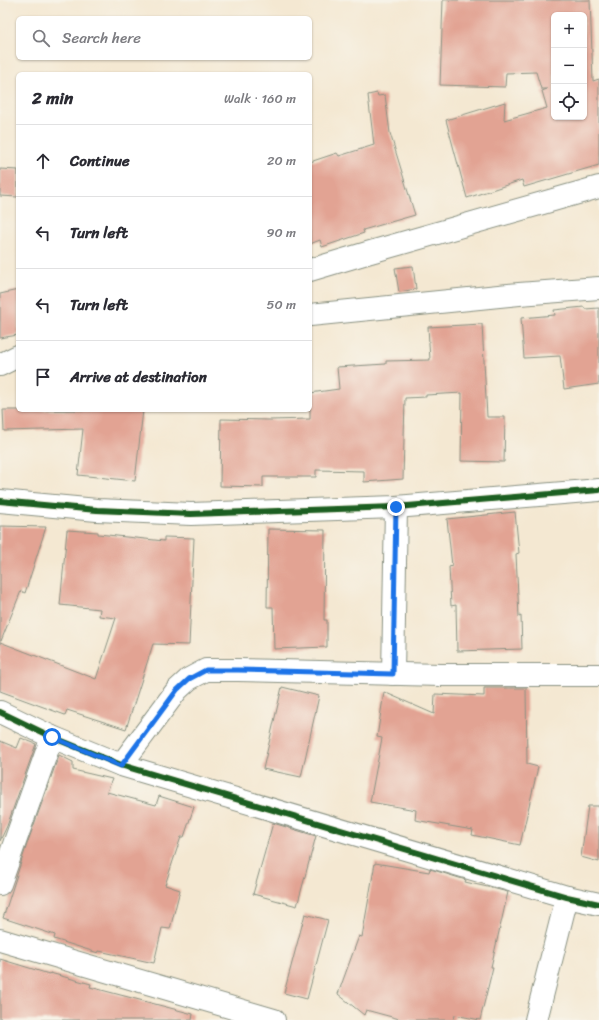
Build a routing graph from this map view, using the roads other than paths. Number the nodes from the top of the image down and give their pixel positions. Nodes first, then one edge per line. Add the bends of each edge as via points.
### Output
1 (599, 187) edge
2 (312, 269) edge
3 (599, 288) edge
4 (312, 315) edge
5 (16, 357) edge
6 (0, 365) edge
7 (599, 490) edge
8 (0, 501) edge
9 (396, 507) junction
10 (393, 674) junction
11 (599, 675) edge
12 (0, 712) edge
13 (52, 737) junction
14 (121, 766) junction
15 (0, 884) edge
16 (567, 897) junction
17 (599, 904) edge
18 (0, 940) edge
19 (274, 1020) edge
20 (536, 1020) edge

1 - 2 street
3 - 4 street
5 - 6 street
7 - 9 street
8 - 9 street via 97,510 191,514
9 - 10 street
10 - 11 street
10 - 14 street via 206,670 189,679 177,690
12 - 13 street
13 - 14 street
13 - 15 street
14 - 16 street
16 - 17 street
16 - 20 street
18 - 19 street

